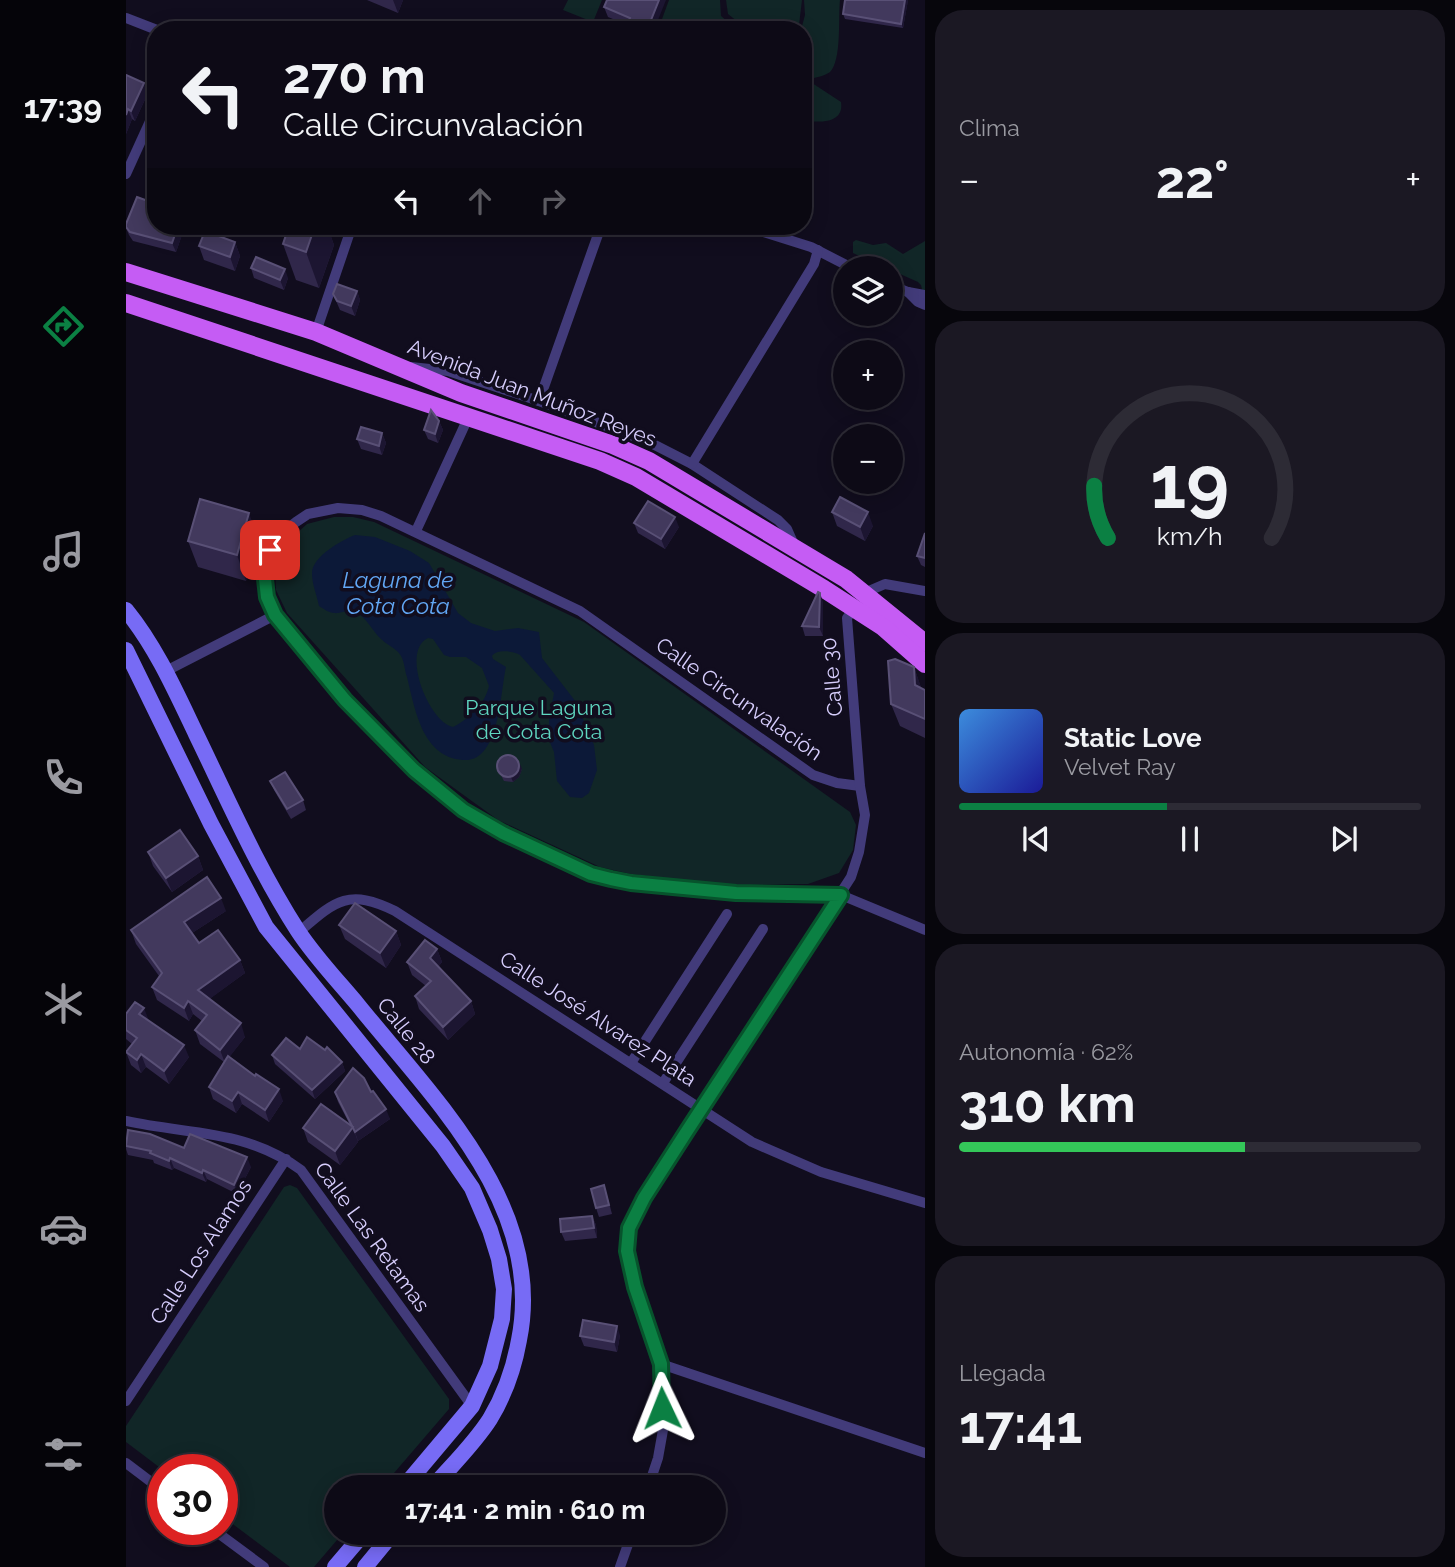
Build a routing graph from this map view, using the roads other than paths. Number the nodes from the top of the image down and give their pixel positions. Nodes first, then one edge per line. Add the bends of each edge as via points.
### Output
1 (126, 18) edge
2 (147, 26) edge
3 (147, 128) edge
4 (126, 174) edge
5 (349, 235) edge
6 (598, 235) edge
7 (772, 235) edge
8 (818, 250) junction
9 (833, 258) edge
10 (126, 272) edge
11 (903, 290) edge
12 (908, 292) junction
13 (925, 295) edge
14 (126, 303) edge
15 (925, 305) edge
16 (316, 332) junction
17 (401, 367) junction
18 (539, 401) junction
19 (468, 418) junction
20 (692, 464) junction
21 (416, 531) junction
22 (795, 547) junction
23 (925, 591) edge
24 (864, 593) junction
25 (854, 608) junction
26 (126, 610) edge
27 (275, 615) junction
28 (149, 643) junction
29 (925, 643) edge
30 (128, 653) edge
31 (925, 664) edge
32 (166, 671) junction
33 (860, 786) junction
34 (841, 895) junction
35 (727, 914) dead end
36 (763, 929) dead end
37 (925, 930) edge
38 (299, 932) junction
39 (281, 947) junction
40 (631, 1063) junction
41 (663, 1083) junction
42 (423, 1086) junction
43 (407, 1098) junction
44 (701, 1109) junction
45 (126, 1121) edge
46 (286, 1159) junction
47 (925, 1203) edge
48 (509, 1222) junction
49 (490, 1230) junction
50 (661, 1364) junction
51 (126, 1401) edge
52 (472, 1406) junction
53 (491, 1417) junction
54 (925, 1453) edge
55 (126, 1463) edge
56 (416, 1475) edge
57 (444, 1475) edge
58 (652, 1475) edge
59 (147, 1478) edge
60 (234, 1545) edge
61 (354, 1545) edge
62 (383, 1545) edge
63 (628, 1545) edge
64 (264, 1567) edge
65 (335, 1567) edge
66 (365, 1567) edge
67 (620, 1567) edge

1 - 2 street
3 - 4 street
5 - 16 street
6 - 18 street
7 - 8 street
8 - 9 street
8 - 20 street via 814,264
10 - 16 main road, Avenida Juan Muñoz Reyes
11 - 12 street
12 - 13 street
12 - 15 street
14 - 19 main road, Avenida Juan Muñoz Reyes
16 - 17 main road, Avenida Juan Muñoz Reyes
17 - 18 street via 448,371
17 - 22 main road, Avenida Juan Muñoz Reyes via 649,461
18 - 20 street via 647,440
19 - 21 street
19 - 25 main road, Avenida Juan Muñoz Reyes via 636,477
20 - 22 street via 784,525
21 - 27 street, Calle Circunvalación via 350,508 308,514 283,532 265,565 267,597
21 - 33 street, Calle Circunvalación via 580,611 813,775
22 - 24 main road, Avenida Juan Muñoz Reyes
23 - 24 street via 885,584
24 - 25 main road
24 - 29 main road, Avenida Juan Muñoz Reyes
25 - 31 main road, Avenida Juan Muñoz Reyes
25 - 33 street, Calle 30 via 847,618
26 - 28 main road, Calle 28
27 - 32 street
27 - 34 street, Calle Circunvalación via 321,674 414,770 463,810 503,833 591,874 631,883 736,893
28 - 30 main road
28 - 32 main road, Calle 28
30 - 39 main road, Calle 28 via 211,824 265,927
32 - 38 main road, Calle 28 via 245,834
33 - 34 street via 865,815 859,852
34 - 37 street
34 - 44 street
35 - 40 street
36 - 41 street
38 - 39 main road
38 - 40 street, Calle José Alvarez Plata via 327,908 348,898 375,902
38 - 42 main road, Calle 28
39 - 43 main road, Calle 28
40 - 41 street, Calle José Alvarez Plata
41 - 44 street, Calle José Alvarez Plata
42 - 43 main road
42 - 48 main road, Calle 28 via 491,1181
43 - 49 main road, Calle 28 via 472,1188
44 - 47 street, Calle José Alvarez Plata via 787,1159
44 - 50 street via 629,1228 627,1251 635,1287
45 - 46 street, Calle Las Retamas via 228,1136
46 - 51 street, Calle Los Alamos
46 - 52 street, Calle Las Retamas via 301,1170
48 - 49 main road
48 - 53 main road, Calle 28 via 521,1259 522,1328 512,1373
49 - 52 main road, Calle 28 via 499,1259 502,1319 490,1366
50 - 54 street
50 - 58 street via 663,1430
52 - 53 main road
52 - 56 main road, Calle 28
53 - 57 main road, Calle 28
55 - 59 street
60 - 64 street
61 - 65 main road
62 - 66 main road
63 - 67 street

